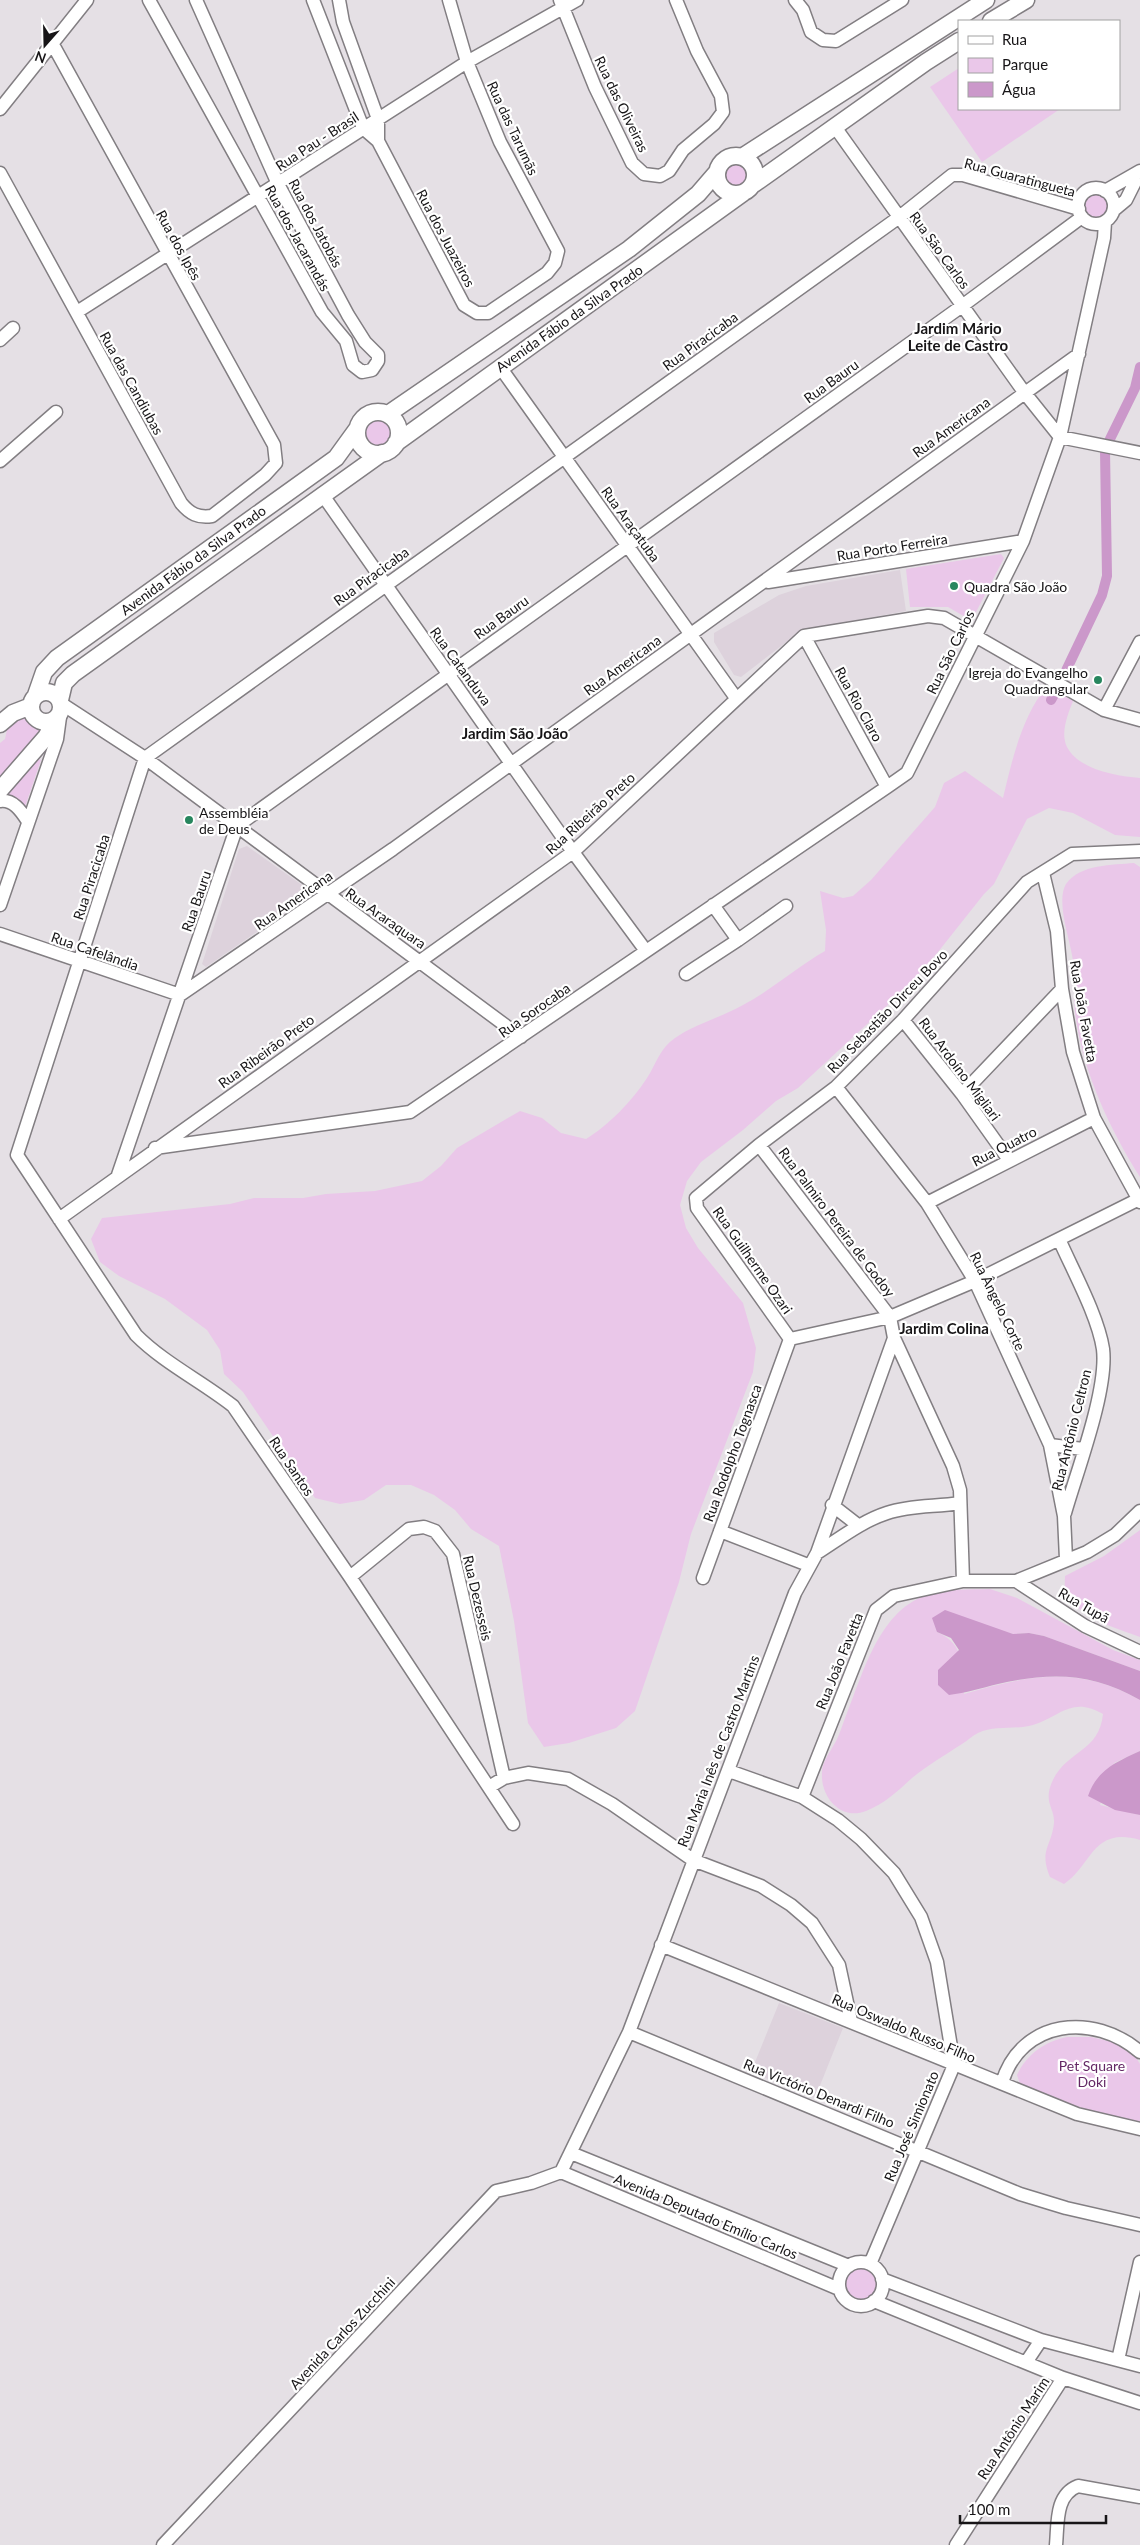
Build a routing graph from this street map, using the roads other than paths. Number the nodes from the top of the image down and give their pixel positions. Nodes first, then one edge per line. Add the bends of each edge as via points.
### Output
1 (87, 0) edge
2 (149, 0) edge
3 (196, 0) edge
4 (313, 0) edge
5 (339, 0) edge
6 (449, 0) edge
7 (577, 0) edge
8 (676, 0) edge
9 (902, 0) edge
10 (986, 0) edge
11 (1026, 0) edge
12 (561, 3) edge
13 (800, 3) edge
14 (993, 20) edge
15 (958, 42) edge
16 (52, 43) junction
17 (466, 62) junction
18 (0, 109) edge
19 (378, 119) junction
20 (835, 127) junction
21 (362, 128) junction
22 (378, 142) junction
23 (742, 157) junction
24 (717, 172) junction
25 (1140, 172) edge
26 (0, 173) edge
27 (952, 175) joint
28 (278, 184) junction
29 (748, 188) junction
30 (1105, 191) junction
31 (258, 197) junction
32 (1114, 210) junction
33 (1080, 213) junction
34 (898, 218) junction
35 (1105, 222) junction
36 (168, 255) junction
37 (555, 263) joint
38 (962, 306) junction
39 (76, 312) junction
40 (13, 328) dead end
41 (0, 340) edge
42 (1079, 354) junction
43 (500, 367) junction
44 (372, 370) joint
45 (1024, 392) junction
46 (56, 412) dead end
47 (388, 414) junction
48 (357, 429) junction
49 (1060, 437) junction
50 (396, 443) junction
51 (382, 453) junction
52 (1140, 453) edge
53 (564, 456) junction
54 (0, 460) edge
55 (276, 462) joint
56 (322, 494) junction
57 (1023, 541) junction
58 (627, 545) junction
59 (766, 582) junction
60 (384, 585) junction
61 (691, 634) junction
62 (975, 635) junction
63 (804, 636) junction
64 (1140, 642) edge
65 (448, 674) junction
66 (736, 698) junction
67 (34, 700) junction
68 (60, 709) junction
69 (1104, 710) junction
70 (1140, 720) edge
71 (0, 724) edge
72 (145, 758) junction
73 (512, 762) junction
74 (887, 787) junction
75 (0, 790) edge
76 (0, 800) edge
77 (28, 820) junction
78 (238, 826) junction
79 (1140, 851) edge
80 (573, 852) junction
81 (1043, 873) junction
82 (328, 895) junction
83 (0, 905) edge
84 (713, 905) junction
85 (786, 906) dead end
86 (0, 934) edge
87 (738, 940) junction
88 (646, 951) junction
89 (420, 960) junction
90 (79, 962) junction
91 (686, 974) dead end
92 (1062, 989) junction
93 (180, 995) junction
94 (904, 1020) junction
95 (521, 1037) junction
96 (836, 1087) junction
97 (962, 1094) junction
98 (1094, 1118) junction
99 (760, 1145) junction
100 (155, 1148) junction
101 (17, 1155) joint
102 (1009, 1160) junction
103 (118, 1175) junction
104 (696, 1198) joint
105 (1139, 1201) edge
106 (928, 1203) junction
107 (59, 1219) junction
108 (1059, 1239) junction
109 (975, 1281) junction
110 (890, 1318) junction
111 (894, 1338) junction
112 (790, 1339) junction
113 (1050, 1445) junction
114 (1083, 1449) junction
115 (960, 1503) junction
116 (832, 1505) junction
117 (1140, 1511) edge
118 (1064, 1516) junction
119 (859, 1526) junction
120 (720, 1531) junction
121 (817, 1553) junction
122 (1066, 1559) junction
123 (808, 1565) junction
124 (350, 1577) junction
125 (703, 1578) dead end
126 (963, 1581) junction
127 (1016, 1581) junction
128 (1140, 1652) edge
129 (729, 1771) junction
130 (504, 1778) junction
131 (489, 1786) junction
132 (802, 1797) junction
133 (514, 1824) dead end
134 (693, 1860) junction
135 (660, 1944) junction
136 (851, 2021) junction
137 (629, 2032) junction
138 (1140, 2052) edge
139 (954, 2065) junction
140 (1002, 2084) junction
141 (1140, 2129) edge
142 (917, 2149) junction
143 (571, 2153) junction
144 (561, 2172) junction
145 (1140, 2225) edge
146 (1140, 2262) edge
147 (870, 2264) junction
148 (849, 2266) junction
149 (882, 2279) junction
150 (839, 2289) junction
151 (874, 2301) junction
152 (1041, 2340) junction
153 (1118, 2360) junction
154 (1028, 2361) junction
155 (1140, 2366) edge
156 (1063, 2378) junction
157 (1140, 2403) edge
158 (1140, 2497) edge
159 (958, 2544) edge
160 (163, 2545) edge
161 (1056, 2545) edge

1 - 16 street
2 - 31 street, Rua dos Jacarandás
3 - 28 street, Rua dos Jatobás
4 - 21 street, Rua dos Juazeiros
5 - 19 street, Rua dos Juazeiros via 343,22
6 - 17 street, Rua das Tarumãs
7 - 12 street, Rua Pau - Brasil
8 - 12 street, Rua das Oliveiras via 697,51 721,96 723,112 714,124 683,150 669,171 660,176 644,174 632,163 595,87
9 - 13 street via 836,41 829,42 811,32
10 - 23 main road
11 - 14 main road
12 - 17 street, Rua Pau - Brasil
15 - 20 main road, Avenida Fábio da Silva Prado
16 - 18 street
16 - 36 street, Rua dos Ipês
17 - 19 street, Rua Pau - Brasil
17 - 37 street, Rua das Tarumãs via 500,142 558,251
19 - 21 street, Rua Pau - Brasil
19 - 22 street, Rua dos Juazeiros
20 - 29 main road, Avenida Fábio da Silva Prado
20 - 34 street, Rua São Carlos
21 - 22 street, Rua dos Juazeiros
21 - 28 street, Rua Pau - Brasil
22 - 37 street, Rua dos Juazeiros via 464,305 478,313 488,313 547,273
23 - 24 main road via 728,158
23 - 29 main road via 755,172
24 - 29 main road via 722,188 733,194
24 - 47 main road, Avenida Fábio da Silva Prado via 698,194 629,250
25 - 30 street
25 - 32 street via 1126,200
26 - 39 street, Rua das Candiubas
27 - 33 street, Rua Guaratingueta via 963,175
27 - 34 street, Rua Piracicaba
28 - 31 street, Rua Pau - Brasil
28 - 44 street, Rua dos Jatobás via 348,315 365,342 378,355
29 - 43 main road, Avenida Fábio da Silva Prado
30 - 32 street via 1112,199
30 - 33 street via 1088,190 1080,198
31 - 36 street, Rua Pau - Brasil
31 - 44 street, Rua dos Jacarandás via 322,312 346,341 352,365 362,372
32 - 35 street
33 - 35 street via 1095,224
33 - 38 street, Rua Bauru
34 - 38 street, Rua São Carlos
34 - 53 street, Rua Piracicaba
35 - 42 street, Rua São Carlos
36 - 39 street, Rua Pau - Brasil
36 - 55 street, Rua dos Ipês via 274,445
38 - 45 street, Rua São Carlos
38 - 58 street, Rua Bauru
39 - 55 street, Rua das Candiubas via 187,510 202,517 212,516 266,475
40 - 41 street
42 - 45 street, Rua Americana
42 - 49 street, Rua São Carlos
43 - 50 main road, Avenida Fábio da Silva Prado
43 - 53 street, Rua Araçatuba
45 - 49 street, Rua São Carlos
45 - 59 street, Rua Americana
46 - 54 street
47 - 48 main road via 368,413
47 - 50 main road via 394,418 398,429
48 - 51 main road via 363,448
48 - 67 main road, Avenida Fábio da Silva Prado via 336,458 57,658 44,672
49 - 52 street
49 - 57 street, Rua São Carlos
50 - 51 main road
51 - 56 main road, Avenida Fábio da Silva Prado
53 - 58 street, Rua Araçatuba
53 - 60 street, Rua Piracicaba
56 - 60 street, Rua Catanduva
56 - 68 main road, Avenida Fábio da Silva Prado via 73,674 64,683
57 - 59 street, Rua Porto Ferreira
57 - 62 street, Rua São Carlos
58 - 61 street, Rua Araçatuba
58 - 65 street, Rua Bauru
59 - 61 street, Rua Americana
60 - 65 street, Rua Catanduva
60 - 72 street, Rua Piracicaba
61 - 66 street, Rua Araçatuba
61 - 73 street, Rua Americana
62 - 63 street via 944,618 928,616
62 - 69 street
62 - 74 street, Rua São Carlos via 907,773
63 - 66 street, Rua Ribeirão Preto
63 - 74 street, Rua Rio Claro
64 - 69 street
65 - 73 street, Rua Catanduva
65 - 78 street, Rua Bauru
66 - 80 street, Rua Ribeirão Preto
67 - 68 main road via 50,692
67 - 68 main road via 34,716 42,722
67 - 71 main road
68 - 72 street, Rua Araraquara
68 - 75 main road, Avenida Fábio da Silva Prado via 46,737
68 - 77 street via 57,739
69 - 70 street
72 - 78 street, Rua Araraquara
72 - 90 street, Rua Piracicaba
73 - 80 street, Rua Catanduva
73 - 82 street, Rua Americana
74 - 84 street, Rua Sorocaba
76 - 77 street via 18,807
77 - 83 street
78 - 82 street, Rua Araraquara
78 - 93 street, Rua Bauru
79 - 81 street, Rua Sebastião Dirceu Bovo via 1072,854
80 - 88 street, Rua Catanduva
80 - 89 street, Rua Ribeirão Preto
81 - 92 street, Rua João Favetta via 1057,931
81 - 94 street, Rua Sebastião Dirceu Bovo via 1027,882
82 - 89 street, Rua Araraquara
82 - 93 street, Rua Americana
84 - 87 street
84 - 88 street, Rua Sorocaba
85 - 87 street
86 - 90 street, Rua Cafelândia
87 - 91 street
88 - 95 street, Rua Sorocaba
89 - 95 street, Rua Araraquara
89 - 100 street, Rua Ribeirão Preto
90 - 93 street, Rua Cafelândia
90 - 101 street, Rua Piracicaba
92 - 97 street
92 - 98 street, Rua João Favetta via 1073,1052
93 - 103 street, Rua Bauru
94 - 96 street, Rua Sebastião Dirceu Bovo
94 - 97 street, Rua Ardoíno Migliari
95 - 100 street, Rua Sorocaba via 410,1112
96 - 99 street, Rua Sebastião Dirceu Bovo
96 - 106 street, Rua Ângelo Corte
97 - 102 street, Rua Ardoíno Migliari
98 - 102 street, Rua Quatro
98 - 105 street, Rua João Favetta
99 - 104 street, Rua Sebastião Dirceu Bovo
99 - 110 street, Rua Palmiro Pereira de Godoy
100 - 103 street, Rua Ribeirão Preto
101 - 107 street, Rua Santos
102 - 106 street, Rua Quatro
103 - 107 street, Rua Ribeirão Preto
104 - 112 street, Rua Guilherme Ozari via 698,1208
105 - 108 street, Rua Palmiro Pereira de Godoy
106 - 109 street, Rua Ângelo Corte
107 - 124 street, Rua Santos via 136,1335 149,1348 233,1406
108 - 109 street, Rua Palmiro Pereira de Godoy
108 - 114 street, Rua Antônio Celtron via 1097,1326 1103,1349 1103,1372
109 - 110 street, Rua Palmiro Pereira de Godoy
109 - 113 street, Rua Ângelo Corte
110 - 111 street, Rua Palmiro Pereira de Godoy
110 - 112 street
111 - 115 street, Rua Palmiro Pereira de Godoy via 953,1466
111 - 116 street, Rua Maria Inês de Castro Martins
112 - 120 street, Rua Rodolpho Tognasca
113 - 114 street
113 - 118 street, Rua Ângelo Corte
114 - 118 street, Rua Antônio Celtron
115 - 119 street via 886,1513
115 - 126 street, Rua Palmiro Pereira de Godoy
116 - 119 street
116 - 121 street, Rua Maria Inês de Castro Martins
117 - 122 street, Rua João Favetta via 1115,1535 1086,1552
118 - 122 street, Rua Ângelo Corte
119 - 121 street
120 - 123 street
120 - 125 street, Rua Rodolpho Tognasca
121 - 123 street, Rua Maria Inês de Castro Martins
122 - 127 street, Rua João Favetta
123 - 129 street, Rua Maria Inês de Castro Martins
124 - 130 street, Rua Dezesseis via 409,1528 435,1530 444,1541 453,1554
124 - 131 street, Rua Santos
126 - 127 street, Rua João Favetta
126 - 132 street, Rua João Favetta via 894,1596 876,1610
127 - 128 street, Rua Tupã via 1085,1626
129 - 132 street, Rua José Simionato
129 - 134 street, Rua Maria Inês de Castro Martins
130 - 131 street
130 - 134 street via 528,1774 568,1779 612,1804
131 - 133 street, Rua Santos
132 - 139 street, Rua José Simionato via 838,1820 894,1873 921,1917 937,1962
134 - 135 street, Rua Maria Inês de Castro Martins
134 - 136 street via 761,1886 812,1923 839,1965
135 - 136 street, Rua Oswaldo Russo Filho
135 - 137 street, Rua Maria Inês de Castro Martins
136 - 139 street, Rua Oswaldo Russo Filho
137 - 142 street, Rua Victório Denardi Filho
137 - 143 street, Rua Maria Inês de Castro Martins
138 - 140 street via 1128,2042 1105,2032 1081,2026 1059,2028 1018,2052
139 - 140 street, Rua Oswaldo Russo Filho
139 - 142 street, Rua José Simionato
140 - 141 street, Rua Oswaldo Russo Filho via 1077,2114
142 - 145 street, Rua Victório Denardi Filho via 1020,2194
142 - 147 street, Rua José Simionato
143 - 144 street, Rua Maria Inês de Castro Martins
143 - 148 street, Avenida Deputado Emílio Carlos
144 - 150 street, Avenida Deputado Emílio Carlos
144 - 160 street, Avenida Carlos Zucchini via 496,2191
146 - 153 street
147 - 148 street via 859,2262
147 - 149 street
148 - 150 street via 840,2276
149 - 151 street via 882,2291
149 - 152 street
150 - 151 street via 853,2304 864,2305
151 - 154 street
152 - 153 street
152 - 154 street
153 - 155 street
154 - 156 street
156 - 157 street
156 - 159 street, Rua Antônio Marim
158 - 161 street via 1078,2486 1066,2493 1061,2501

